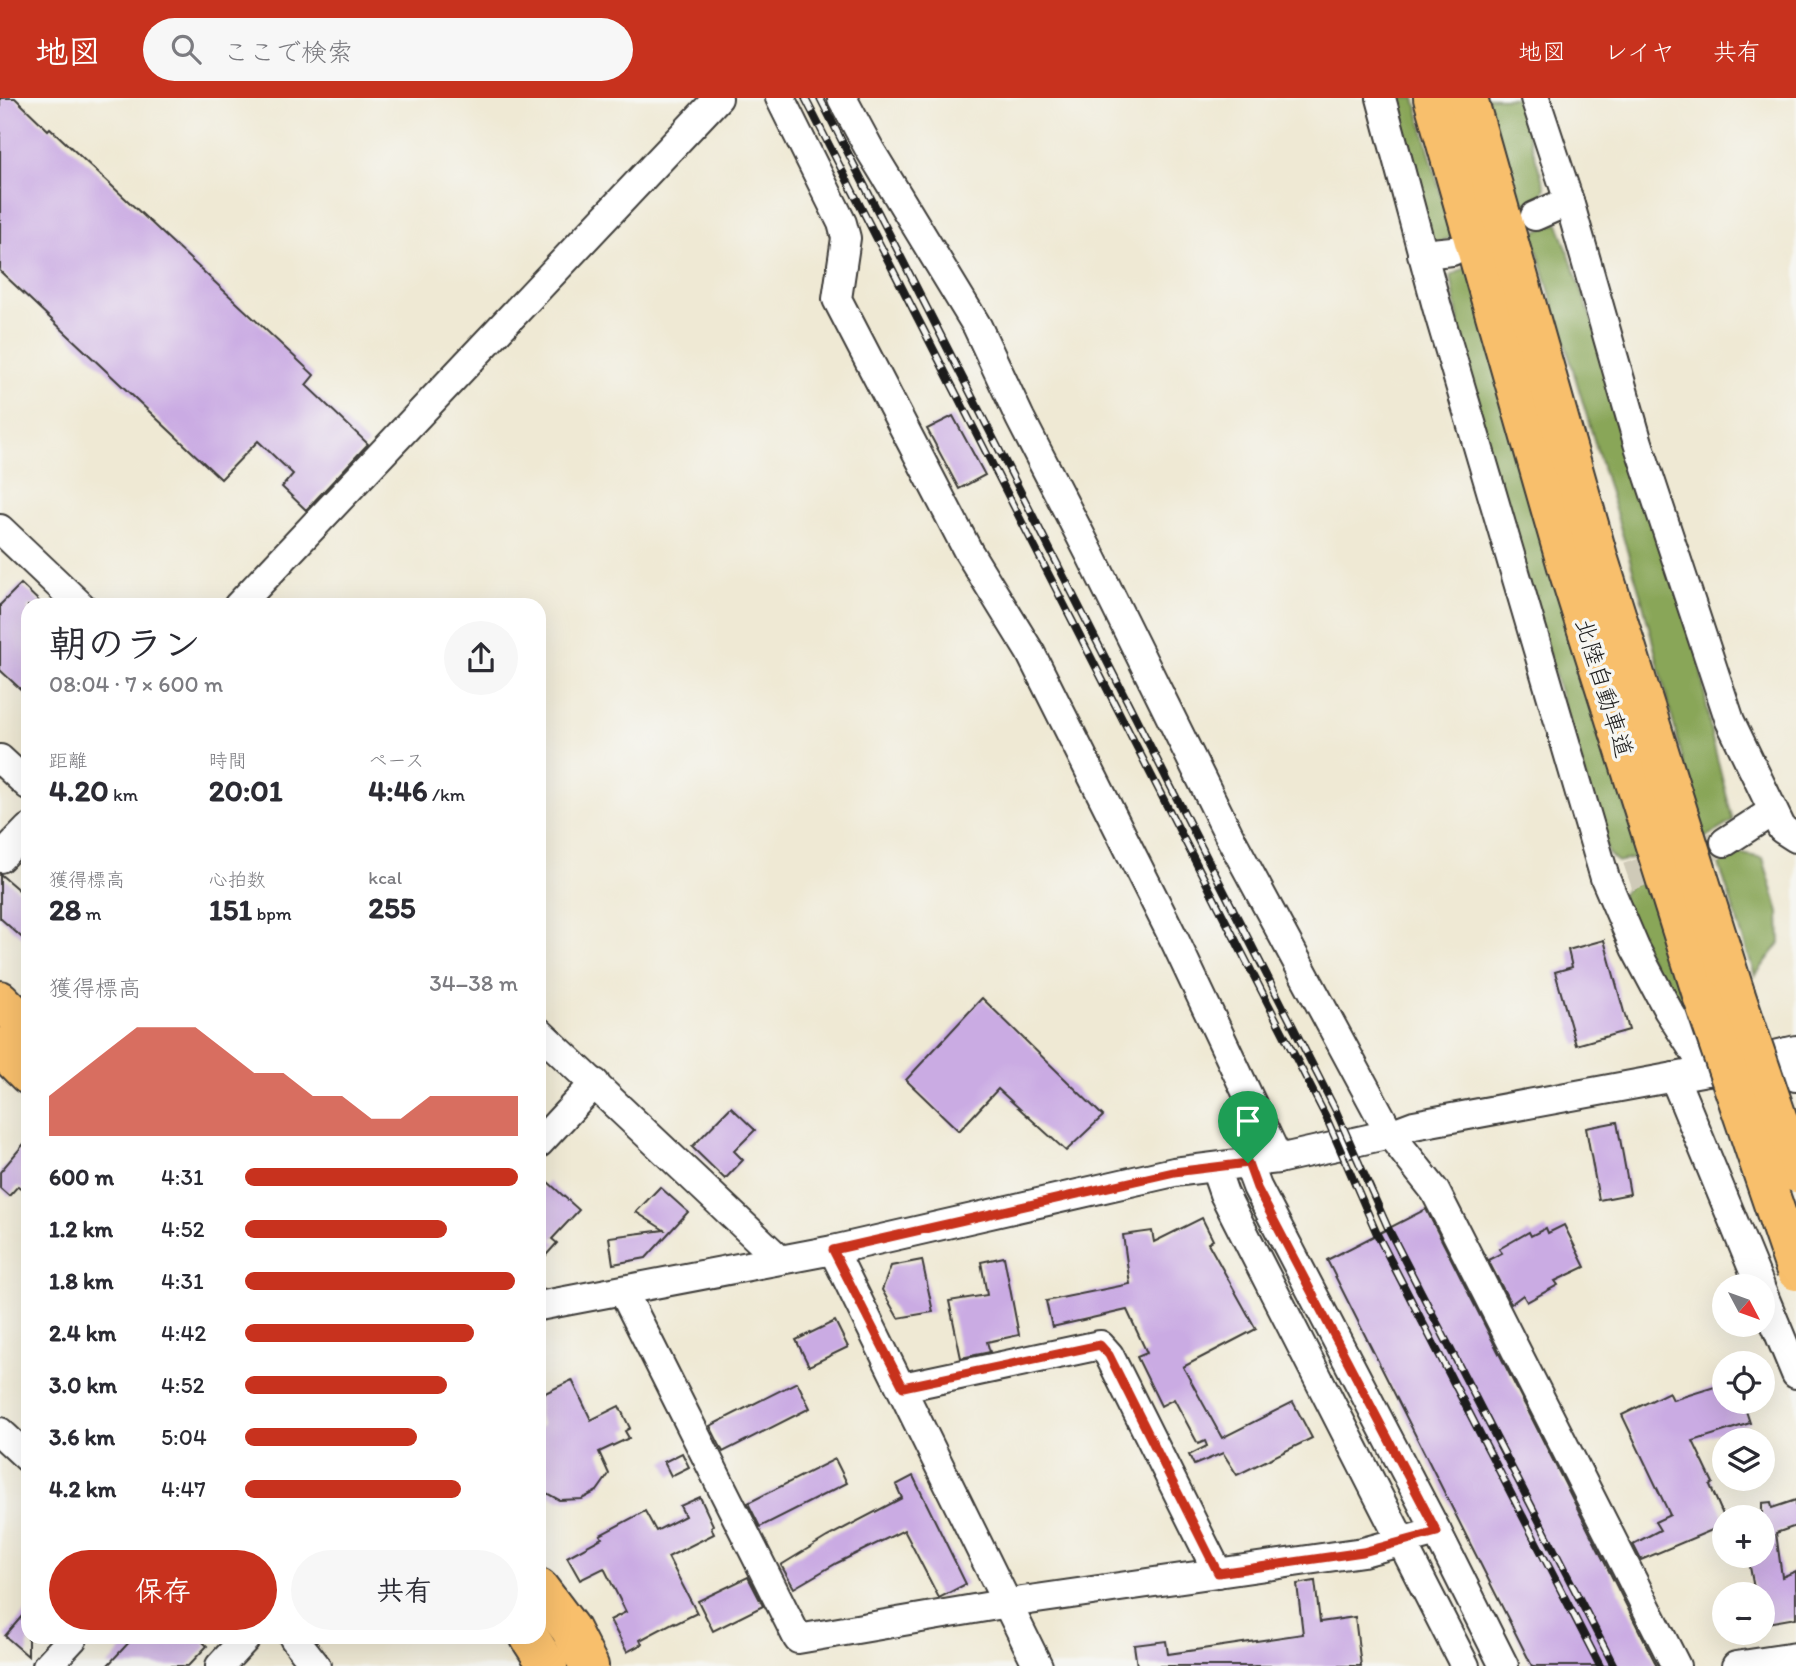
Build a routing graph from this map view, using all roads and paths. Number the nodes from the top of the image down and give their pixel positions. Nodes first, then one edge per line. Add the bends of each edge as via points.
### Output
1 (718, 98) edge
2 (780, 98) edge
3 (842, 98) edge
4 (1381, 98) edge
5 (1433, 98) edge
6 (1468, 98) edge
7 (1535, 98) edge
8 (1569, 201) junction
9 (1535, 216) dead end
10 (1452, 251) dead end
11 (1422, 254) junction
12 (0, 529) edge
13 (73, 598) edge
14 (245, 598) edge
15 (0, 759) edge
16 (21, 778) edge
17 (1773, 811) junction
18 (21, 836) edge
19 (1796, 838) edge
20 (1725, 842) tunnel mouth
21 (0, 858) edge
22 (1719, 995) junction
23 (0, 1000) edge
24 (21, 1021) edge
25 (546, 1038) edge
26 (0, 1046) edge
27 (1793, 1060) edge
28 (21, 1068) edge
29 (1707, 1071) junction
30 (1674, 1077) junction
31 (595, 1083) junction
32 (1390, 1134) junction
33 (546, 1136) edge
34 (1278, 1158) junction
35 (1248, 1163) junction
36 (1214, 1168) junction
37 (1796, 1173) edge
38 (833, 1250) junction
39 (779, 1259) junction
40 (1796, 1271) edge
41 (1755, 1274) edge
42 (623, 1291) junction
43 (546, 1305) edge
44 (1775, 1323) edge
45 (1796, 1374) edge
46 (903, 1387) junction
47 (0, 1432) edge
48 (21, 1452) edge
49 (1437, 1532) junction
50 (1402, 1543) junction
51 (1218, 1573) junction
52 (546, 1597) edge
53 (1009, 1603) junction
54 (67, 1644) edge
55 (240, 1644) edge
56 (299, 1644) edge
57 (534, 1644) edge
58 (1796, 1657) edge
59 (47, 1666) edge
60 (220, 1666) edge
61 (316, 1666) edge
62 (548, 1666) edge
63 (589, 1666) edge
64 (1038, 1666) edge
65 (1465, 1666) edge
66 (1504, 1666) edge
67 (1676, 1666) edge
68 (1735, 1666) edge

1 - 14 street
2 - 34 street via 842,223 846,238 837,299 968,551 1030,652
3 - 32 street via 977,326 1230,837
4 - 11 street
5 - 22 highway, 北陸自動車道 via 1568,570
6 - 22 highway, 北陸自動車道
7 - 8 street
8 - 9 street
8 - 17 street via 1639,443 1730,721
10 - 11 street
11 - 29 street via 1635,948
12 - 13 street
15 - 16 street
17 - 19 street via 1783,829
17 - 20 street
18 - 21 street
22 - 37 highway, 北陸自動車道, bridge
22 - 40 highway, 北陸自動車道, bridge
23 - 24 highway
25 - 31 street
26 - 28 highway
27 - 29 street
29 - 30 street
30 - 32 street via 1414,1125
30 - 41 street
31 - 33 street
31 - 39 street
32 - 34 street
32 - 67 street via 1435,1191
34 - 35 street
35 - 36 street
35 - 49 street
36 - 38 street via 1174,1172
36 - 50 street
38 - 39 street
38 - 46 street
39 - 42 street
42 - 43 street
42 - 53 street via 798,1639
44 - 45 street
46 - 51 street via 1100,1345
46 - 53 street
47 - 48 street
49 - 50 street
49 - 66 street
50 - 51 street
50 - 65 street
51 - 53 street
52 - 63 highway via 570,1629
53 - 64 street
54 - 59 street
55 - 60 street
56 - 61 street
57 - 62 highway
58 - 68 street

